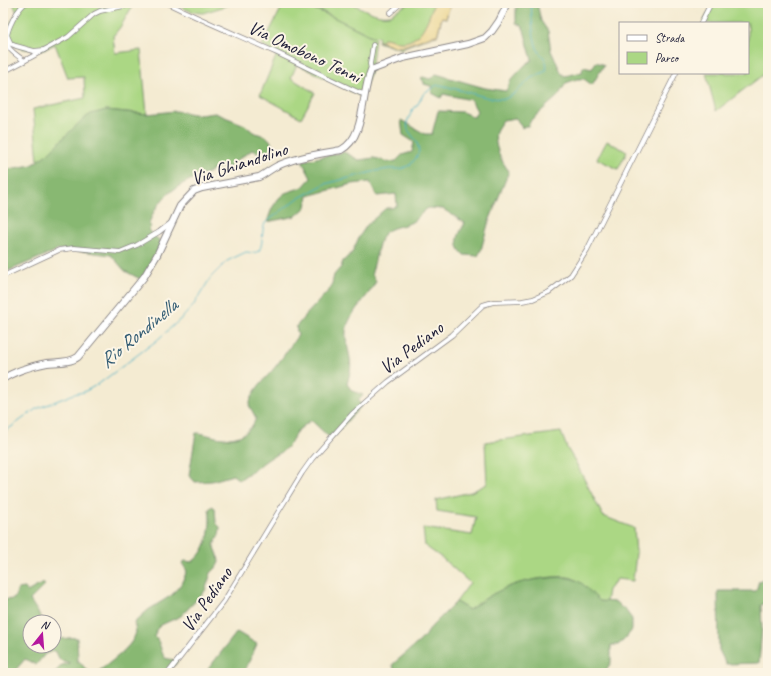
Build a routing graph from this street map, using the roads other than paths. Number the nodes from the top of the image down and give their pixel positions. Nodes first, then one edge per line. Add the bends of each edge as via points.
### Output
1 (26, 3) edge
2 (138, 3) edge
3 (167, 3) edge
4 (401, 3) edge
5 (508, 3) edge
6 (711, 3) edge
7 (390, 13) dead end
8 (702, 22) edge
9 (7, 35) junction
10 (373, 45) dead end
11 (44, 50) junction
12 (24, 61) junction
13 (371, 70) junction
14 (3, 72) edge
15 (675, 74) edge
16 (365, 94) junction
17 (172, 222) junction
18 (3, 276) edge
19 (3, 379) edge
20 (168, 673) edge

1 - 9 street via 10,22
2 - 11 street via 100,10 68,37
3 - 16 street, Via Omobono Tenni
4 - 7 street
5 - 13 street via 492,31 485,38 403,58
6 - 8 street
9 - 11 street via 11,44
9 - 12 street via 6,44 9,49
10 - 13 street, Via Ghiandolino
11 - 12 street
12 - 14 street
13 - 16 street, Via Ghiandolino
15 - 20 street, Via Pediano via 587,250 571,275 549,292 533,299 483,305 452,335 388,382 352,414 302,473 224,601
16 - 17 street, Via Ghiandolino via 359,124 346,148 287,163 258,177 194,191 180,206
17 - 18 street via 137,245 120,252 74,248 59,250
17 - 19 street, Via Ghiandolino via 144,277 78,357 21,370

